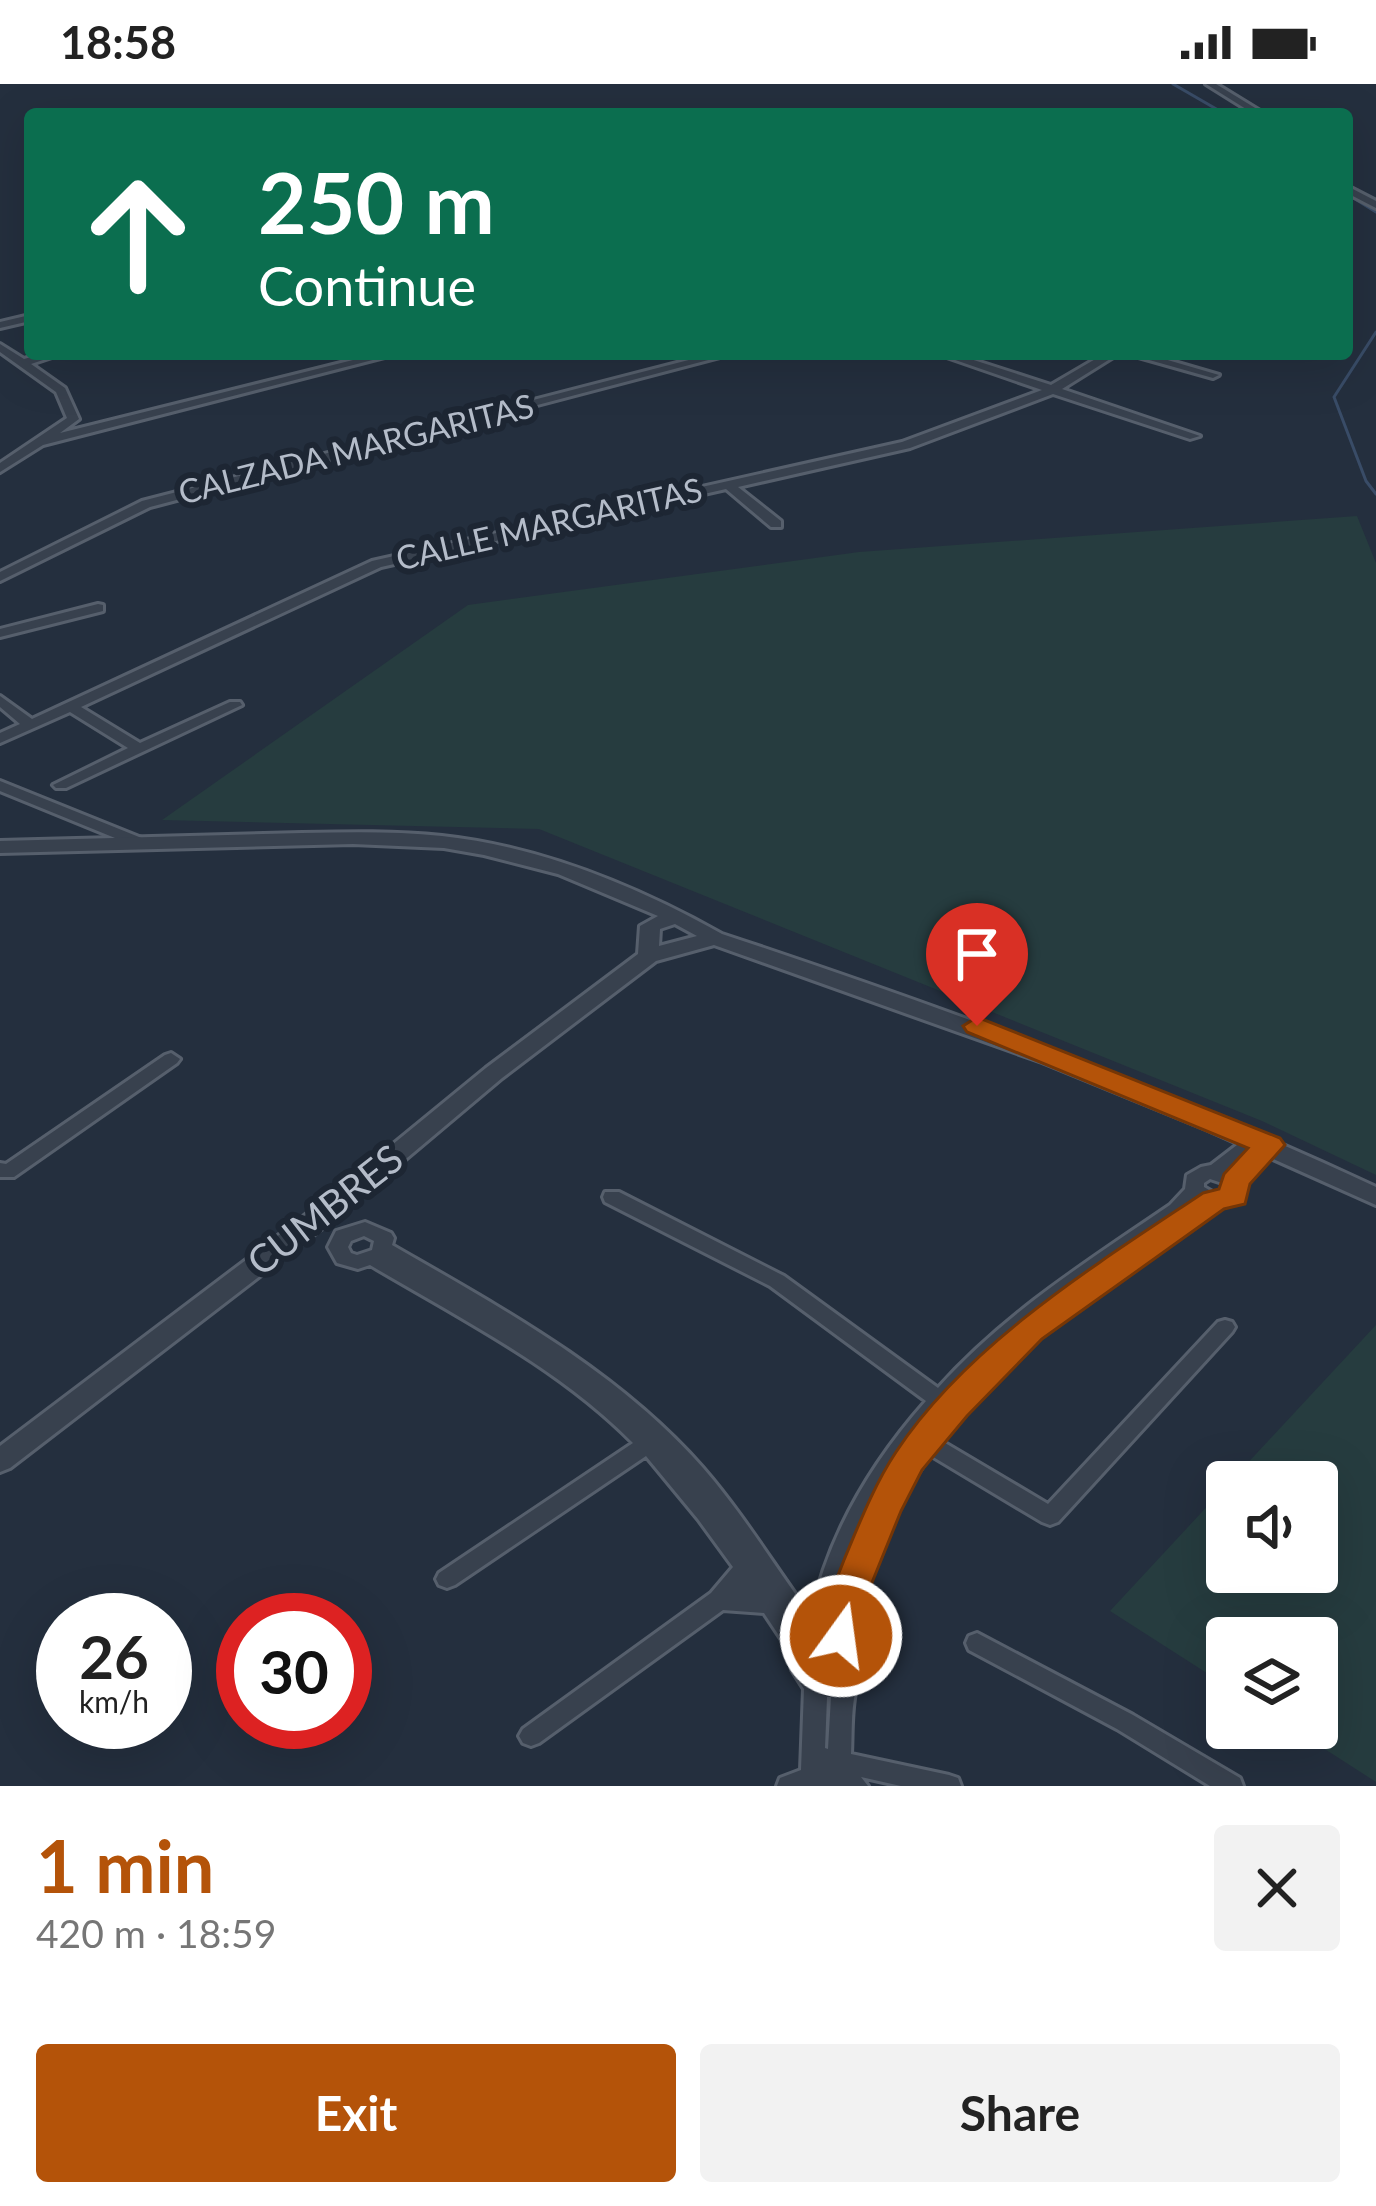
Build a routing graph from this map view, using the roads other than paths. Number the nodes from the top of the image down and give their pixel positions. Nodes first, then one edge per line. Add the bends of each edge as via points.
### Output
1 (1210, 84) edge
2 (1251, 108) edge
3 (0, 347) edge
4 (32, 360) edge
5 (366, 360) edge
6 (702, 360) edge
7 (962, 360) edge
8 (1102, 360) edge
9 (1157, 360) edge
10 (25, 362) junction
11 (1213, 375) dead end
12 (1052, 390) junction
13 (1194, 436) dead end
14 (40, 442) junction
15 (0, 468) edge
16 (727, 484) junction
17 (776, 524) dead end
18 (0, 577) edge
19 (98, 608) dead end
20 (0, 633) edge
21 (0, 700) edge
22 (236, 705) dead end
23 (70, 706) junction
24 (30, 725) junction
25 (0, 739) edge
26 (138, 748) junction
27 (61, 785) dead end
28 (0, 786) edge
29 (143, 844) junction
30 (0, 847) edge
31 (678, 916) junction
32 (715, 938) junction
33 (649, 956) junction
34 (171, 1059) dead end
35 (1262, 1142) junction
36 (0, 1169) edge
37 (1225, 1176) junction
38 (1205, 1196) junction
39 (612, 1197) dead end
40 (1376, 1197) edge
41 (323, 1214) junction
42 (350, 1233) junction
43 (380, 1254) junction
44 (1226, 1327) dead end
45 (940, 1400) junction
46 (918, 1438) junction
47 (654, 1440) junction
48 (0, 1462) edge
49 (745, 1568) junction
50 (447, 1579) dead end
51 (719, 1600) junction
52 (770, 1604) junction
53 (819, 1639) junction
54 (977, 1643) dead end
55 (844, 1682) junction
56 (816, 1683) junction
57 (531, 1736) dead end
58 (825, 1777) edge
59 (949, 1786) edge
60 (1232, 1786) edge

1 - 2 street
3 - 10 street
4 - 10 street
5 - 14 street
6 - 18 street, CALZADA MARGARITAS via 146,504
7 - 12 street
8 - 12 street, CALLE MARGARITAS
9 - 11 street
10 - 14 street via 61,390 73,419
12 - 13 street
12 - 16 street, CALLE MARGARITAS via 906,445
14 - 15 street
16 - 17 street
16 - 23 street, CALLE MARGARITAS via 377,564
19 - 20 street
21 - 24 street
22 - 26 street
23 - 24 street, CALLE MARGARITAS
23 - 26 street
24 - 25 street, CALLE MARGARITAS
26 - 27 street
28 - 29 street
29 - 30 street
29 - 31 street via 407,838 536,860
31 - 32 street
31 - 33 street, CUMBRES via 650,926
32 - 33 street, CUMBRES
32 - 35 street via 977,1026
33 - 41 street, CUMBRES
34 - 36 street via 7,1173
35 - 37 street
35 - 40 street
37 - 38 street via 1196,1176
37 - 38 street via 1234,1196
38 - 45 street via 1018,1322
38 - 46 street via 1030,1330
39 - 45 street via 777,1281
41 - 42 street
41 - 48 street, CUMBRES
42 - 43 street via 380,1233
42 - 43 street via 338,1247 344,1258
43 - 47 street via 482,1315
44 - 46 street via 1050,1516
45 - 46 street
46 - 53 street via 851,1590
47 - 49 street
47 - 50 street
47 - 53 street via 696,1474
49 - 51 street
49 - 52 street
51 - 52 street
51 - 57 street
52 - 53 street
53 - 55 street via 855,1647 860,1663
53 - 56 street via 798,1663
54 - 60 street
55 - 56 street
55 - 58 street
56 - 58 street
58 - 59 street

